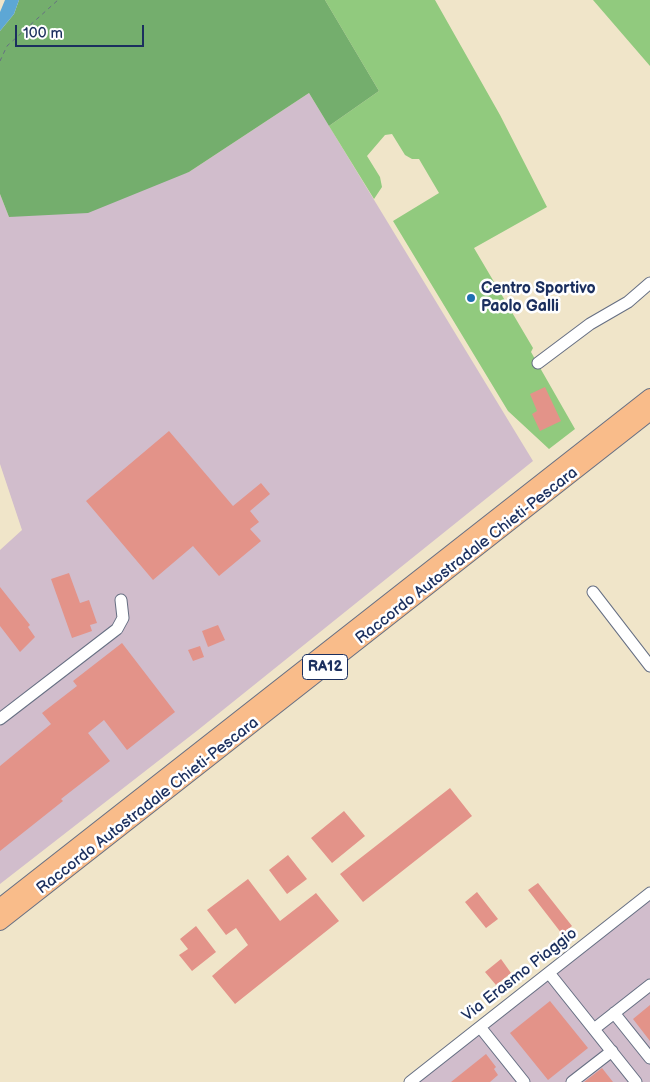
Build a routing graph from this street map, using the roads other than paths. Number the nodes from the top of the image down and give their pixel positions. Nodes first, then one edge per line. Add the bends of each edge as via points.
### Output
1 (650, 283) edge
2 (538, 363) dead end
3 (650, 397) edge
4 (650, 412) edge
5 (593, 592) dead end
6 (121, 600) dead end
7 (650, 666) edge
8 (0, 719) edge
9 (650, 893) edge
10 (0, 907) edge
11 (0, 922) edge
12 (549, 973) junction
13 (650, 984) edge
14 (614, 1013) junction
15 (480, 1027) junction
16 (594, 1029) junction
17 (612, 1051) junction
18 (650, 1058) edge
19 (410, 1082) edge
20 (524, 1082) edge
21 (572, 1082) edge
22 (636, 1082) edge

1 - 2 street via 628,302 590,324
3 - 10 highway, Raccordo Autostradale Chieti-Pescara / RA12
4 - 11 highway, Raccordo Autostradale Chieti-Pescara / RA12
5 - 7 street
6 - 8 street via 123,618 117,629
9 - 12 street, Via Erasmo Piaggio
12 - 15 street, Via Erasmo Piaggio
12 - 16 street
13 - 14 street
14 - 16 street
14 - 18 street
15 - 19 street, Via Erasmo Piaggio
15 - 20 street
16 - 17 street
17 - 21 street
17 - 22 street

